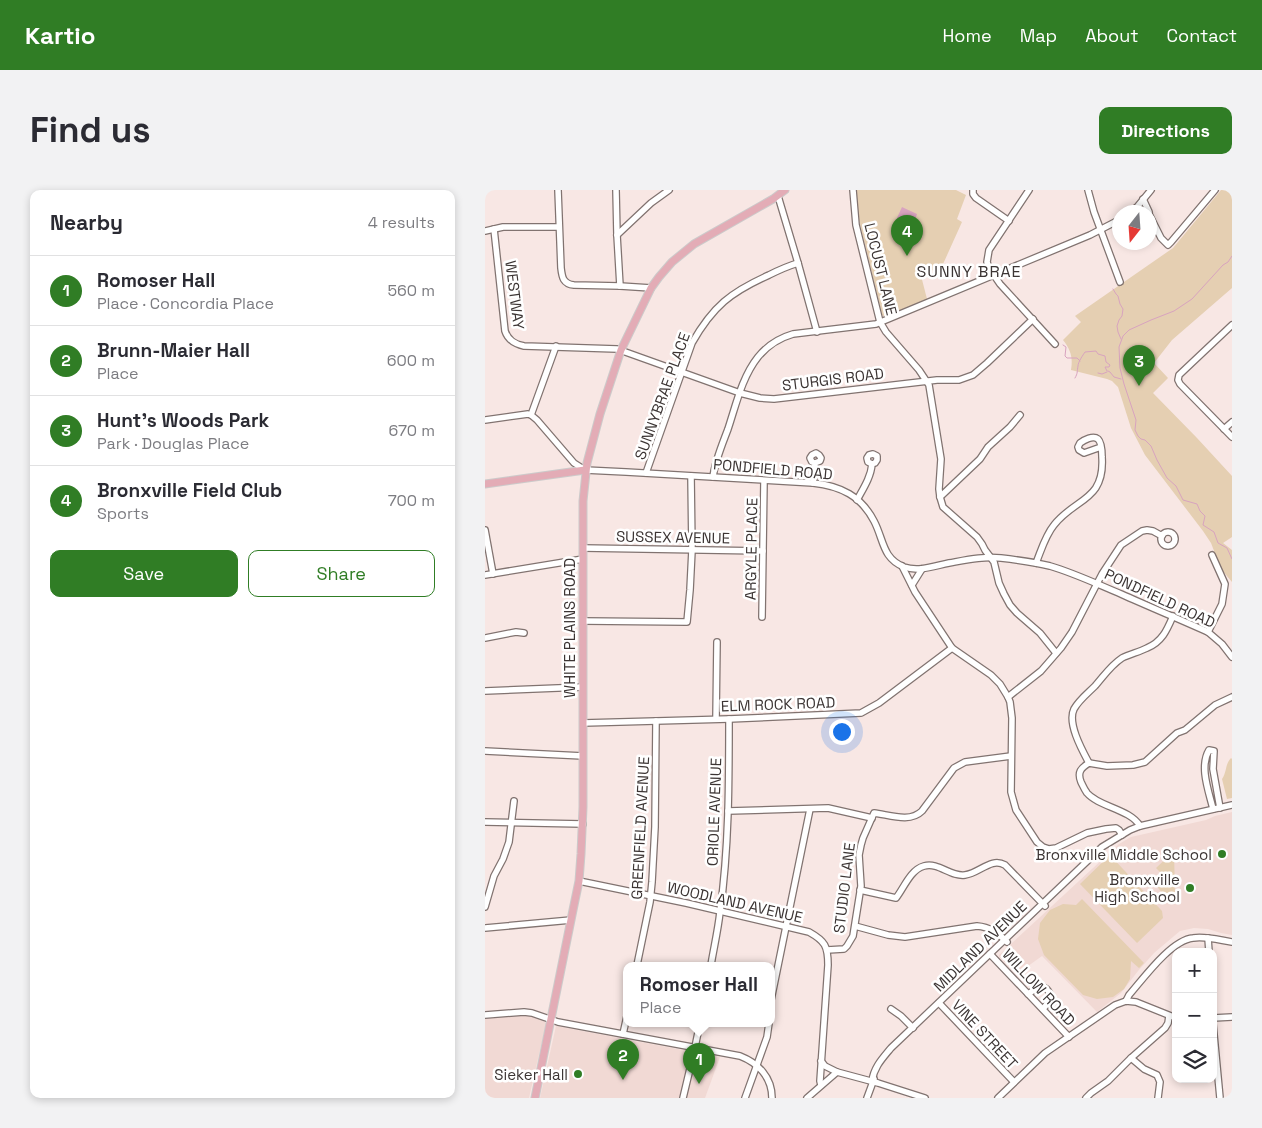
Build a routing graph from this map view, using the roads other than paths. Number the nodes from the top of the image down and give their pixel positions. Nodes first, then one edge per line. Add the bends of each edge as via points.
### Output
1 (558, 190) edge
2 (616, 190) edge
3 (669, 190) edge
4 (785, 190) edge
5 (853, 190) edge
6 (973, 190) edge
7 (1029, 190) edge
8 (1088, 190) edge
9 (1151, 190) edge
10 (1215, 190) edge
11 (778, 196) junction
12 (1143, 199) junction
13 (1137, 205) edge
14 (1146, 205) edge
15 (1009, 221) junction
16 (1112, 224) edge
17 (559, 227) junction
18 (494, 229) junction
19 (1100, 230) junction
20 (1157, 230) edge
21 (485, 231) edge
22 (617, 235) junction
23 (798, 263) junction
24 (994, 276) junction
25 (1120, 282) dead end
26 (620, 286) junction
27 (651, 288) junction
28 (1033, 319) junction
29 (880, 322) junction
30 (1232, 325) edge
31 (817, 332) junction
32 (1055, 344) dead end
33 (556, 346) junction
34 (621, 350) junction
35 (682, 372) junction
36 (927, 381) junction
37 (741, 393) junction
38 (531, 415) junction
39 (1019, 415) dead end
40 (485, 420) edge
41 (1232, 422) edge
42 (1224, 429) junction
43 (1232, 437) edge
44 (1101, 448) dead end
45 (815, 463) dead end
46 (872, 464) dead end
47 (585, 470) junction
48 (646, 473) junction
49 (691, 476) junction
50 (713, 477) junction
51 (764, 481) junction
52 (813, 483) junction
53 (485, 484) edge
54 (940, 498) junction
55 (857, 500) junction
56 (485, 530) edge
57 (1162, 536) dead end
58 (583, 548) junction
59 (691, 550) junction
60 (763, 551) junction
61 (1212, 555) dead end
62 (991, 557) junction
63 (583, 559) junction
64 (1036, 563) junction
65 (902, 566) junction
66 (922, 569) junction
67 (493, 574) junction
68 (485, 575) edge
69 (1097, 584) junction
70 (912, 585) junction
71 (1173, 616) junction
72 (762, 617) dead end
73 (583, 621) junction
74 (1208, 632) junction
75 (524, 633) dead end
76 (485, 638) edge
77 (717, 642) dead end
78 (952, 648) junction
79 (1056, 654) junction
80 (1232, 657) edge
81 (583, 687) junction
82 (485, 691) edge
83 (1008, 697) junction
84 (1232, 698) edge
85 (716, 719) junction
86 (729, 719) junction
87 (656, 721) junction
88 (583, 723) junction
89 (485, 751) edge
90 (583, 756) junction
91 (1011, 756) junction
92 (1089, 763) junction
93 (1205, 767) junction
94 (1213, 767) junction
95 (515, 801) dead end
96 (1232, 805) edge
97 (1220, 808) junction
98 (810, 809) junction
99 (1213, 810) junction
100 (728, 811) junction
101 (873, 815) junction
102 (485, 822) edge
103 (512, 823) junction
104 (583, 824) junction
105 (1140, 826) junction
106 (1119, 837) junction
107 (579, 880) junction
108 (860, 890) junction
109 (650, 896) junction
110 (1044, 905) junction
111 (485, 907) edge
112 (721, 911) junction
113 (571, 920) junction
114 (855, 926) junction
115 (787, 927) junction
116 (485, 928) edge
117 (1208, 938) junction
118 (1006, 941) junction
119 (1232, 942) edge
120 (1209, 948) edge
121 (827, 950) junction
122 (992, 955) junction
123 (638, 962) edge
124 (712, 962) edge
125 (775, 982) edge
126 (1028, 994) junction
127 (1126, 1001) junction
128 (940, 1004) junction
129 (891, 1009) dead end
130 (1043, 1009) junction
131 (485, 1016) edge
132 (1169, 1016) junction
133 (1232, 1016) edge
134 (1172, 1017) edge
135 (1217, 1018) edge
136 (551, 1020) junction
137 (1172, 1026) edge
138 (625, 1027) edge
139 (699, 1027) edge
140 (768, 1027) edge
141 (914, 1028) junction
142 (1165, 1028) junction
143 (623, 1034) junction
144 (1069, 1037) junction
145 (1214, 1038) edge
146 (695, 1048) junction
147 (693, 1056) dead end
148 (1131, 1058) junction
149 (821, 1061) junction
150 (757, 1066) junction
151 (837, 1072) junction
152 (765, 1074) junction
153 (753, 1078) junction
154 (872, 1082) junction
155 (1014, 1082) junction
156 (821, 1085) junction
157 (535, 1098) edge
158 (683, 1098) edge
159 (745, 1098) edge
160 (772, 1098) edge
161 (807, 1098) edge
162 (867, 1098) edge
163 (925, 1098) edge
164 (999, 1098) edge
165 (1086, 1098) edge
166 (1158, 1098) edge
167 (1220, 1098) edge

1 - 17 street
2 - 22 street
3 - 22 street
4 - 11 main road, WHITE PLAINS ROAD
5 - 29 street, LOCUST LANE via 856,225
6 - 15 street via 975,198
7 - 15 street
8 - 19 street
9 - 12 street
10 - 20 street via 1171,242 1168,244 1161,238
11 - 23 street
11 - 27 main road, WHITE PLAINS ROAD via 694,244 662,273
12 - 13 street
12 - 14 street
15 - 24 street via 988,253 987,262
16 - 19 street
17 - 18 street
17 - 26 street via 565,282
18 - 21 street
18 - 33 street, WESTWAY via 507,337 523,346
19 - 24 street
19 - 25 street
22 - 26 street
23 - 31 street
23 - 35 street, SUNNYBRAE PLACE via 743,287 721,303 702,326
24 - 28 street
24 - 29 street
26 - 27 street
27 - 34 main road, WHITE PLAINS ROAD
28 - 32 street
28 - 36 street, STURGIS ROAD via 973,375 959,380
29 - 31 street
29 - 36 street, LOCUST LANE
30 - 42 street via 1179,375 1178,380
31 - 37 street via 793,334 773,343 754,363
33 - 34 street, WESTWAY
33 - 38 street
34 - 35 street, STURGIS ROAD
34 - 47 main road, WHITE PLAINS ROAD
35 - 37 street, STURGIS ROAD
35 - 48 street, SUNNYBRAE PLACE
36 - 37 street, STURGIS ROAD via 774,399
36 - 54 street, LOCUST LANE via 941,459
37 - 50 street
38 - 40 street
38 - 47 street via 574,464
39 - 54 street
41 - 42 street
42 - 43 street
44 - 64 street via 1103,462 1096,490 1055,524
45 - 52 street
46 - 55 street via 869,478
47 - 48 street, PONDFIELD ROAD
47 - 53 main road, PONDFIELD ROAD
47 - 58 main road, WHITE PLAINS ROAD
48 - 49 street, PONDFIELD ROAD
49 - 50 street, PONDFIELD ROAD
49 - 59 street
50 - 51 street, PONDFIELD ROAD
51 - 52 street, PONDFIELD ROAD
51 - 60 street, ARGYLE PLACE
52 - 55 street, PONDFIELD ROAD via 836,487
54 - 62 street via 943,507 977,538
55 - 65 street, PONDFIELD ROAD via 874,522 885,551
56 - 67 street
57 - 69 street via 1147,530 1126,541
58 - 59 street, SUSSEX AVENUE
58 - 63 main road, WHITE PLAINS ROAD
59 - 60 street, SUSSEX AVENUE
59 - 73 street via 687,622
60 - 72 street, ARGYLE PLACE
61 - 74 street via 1225,584 1222,604
62 - 64 street, PONDFIELD ROAD
62 - 66 street, PONDFIELD ROAD
62 - 79 street via 1010,605 1040,633
63 - 67 street
63 - 73 main road, WHITE PLAINS ROAD
64 - 69 street, PONDFIELD ROAD
65 - 66 street, PONDFIELD ROAD
65 - 70 street
66 - 70 street
67 - 68 street
69 - 71 street, PONDFIELD ROAD
69 - 79 street via 1072,632
70 - 78 street
71 - 74 street, PONDFIELD ROAD
71 - 92 street via 1159,641 1113,665 1073,710 1072,720
73 - 81 main road, WHITE PLAINS ROAD
74 - 80 street, PONDFIELD ROAD
75 - 76 street
77 - 85 street
78 - 83 street via 991,675
78 - 86 street, ELM ROCK ROAD via 861,713
79 - 83 street via 1041,671
81 - 82 street
81 - 88 main road, WHITE PLAINS ROAD
83 - 91 street
84 - 92 street via 1215,705 1145,762 1115,766
85 - 86 street, ELM ROCK ROAD
85 - 87 street, ELM ROCK ROAD
86 - 100 street, ORIOLE AVENUE
87 - 88 street, ELM ROCK ROAD
87 - 109 street, GREENFIELD AVENUE via 655,827
88 - 90 main road, WHITE PLAINS ROAD
89 - 90 street
90 - 104 main road, WHITE PLAINS ROAD
91 - 101 street via 959,764 916,816
91 - 106 street via 1013,802 1031,834 1043,847 1056,848 1087,833 1106,829 1116,828
92 - 105 street via 1079,774 1086,792 1134,818
93 - 94 street
93 - 94 street via 1207,752 1211,750 1214,751
93 - 99 street
94 - 97 street
95 - 103 street
96 - 97 street, MIDLAND AVENUE
97 - 99 street, MIDLAND AVENUE
98 - 100 street
98 - 101 street via 828,808
98 - 115 street
99 - 105 street, MIDLAND AVENUE
100 - 112 street, ORIOLE AVENUE
101 - 108 street, STUDIO LANE via 860,850
102 - 103 street
103 - 104 street
103 - 111 street via 509,842
104 - 107 main road, WHITE PLAINS ROAD
105 - 106 street, MIDLAND AVENUE
106 - 110 street, MIDLAND AVENUE
107 - 109 street, WOODLAND AVENUE
107 - 113 main road, WHITE PLAINS ROAD
108 - 110 street via 896,898 913,874 924,866 933,865 961,875 998,862 1005,865
108 - 114 street, STUDIO LANE
109 - 112 street, WOODLAND AVENUE
109 - 123 street, GREENFIELD AVENUE
110 - 118 street, MIDLAND AVENUE
112 - 115 street, WOODLAND AVENUE
112 - 124 street, ORIOLE AVENUE
113 - 116 street
113 - 136 main road, WHITE PLAINS ROAD
114 - 118 street via 905,937 984,926
114 - 121 street, STUDIO LANE via 847,946
115 - 121 street, WOODLAND AVENUE via 817,936
115 - 125 street
117 - 119 street
117 - 120 street
117 - 127 street via 1187,939 1179,943 1166,953
118 - 122 street, MIDLAND AVENUE
121 - 149 street
122 - 126 street, WILLOW ROAD
122 - 128 street, MIDLAND AVENUE
126 - 130 street, WILLOW ROAD
126 - 130 street via 1036,987 1047,989 1051,999
127 - 132 street via 1140,1003
127 - 144 street
128 - 141 street, MIDLAND AVENUE
128 - 155 street, VINE STREET
129 - 141 street
130 - 144 street, WILLOW ROAD
131 - 136 street via 524,1012
132 - 134 street
132 - 142 street
133 - 135 street
136 - 143 street
136 - 157 main road, WHITE PLAINS ROAD
137 - 142 street
138 - 143 street
139 - 146 street
140 - 150 street
141 - 154 street, MIDLAND AVENUE
142 - 148 street
143 - 146 street
144 - 155 street via 1045,1053
145 - 167 street
146 - 150 street via 747,1058
147 - 158 street
148 - 165 street
148 - 166 street via 1157,1075 1160,1082
149 - 151 street
149 - 156 street
150 - 152 street
150 - 153 street
151 - 154 street
151 - 156 street
152 - 153 street
152 - 160 street
153 - 159 street
154 - 162 street, MIDLAND AVENUE
154 - 163 street
155 - 164 street
156 - 161 street

